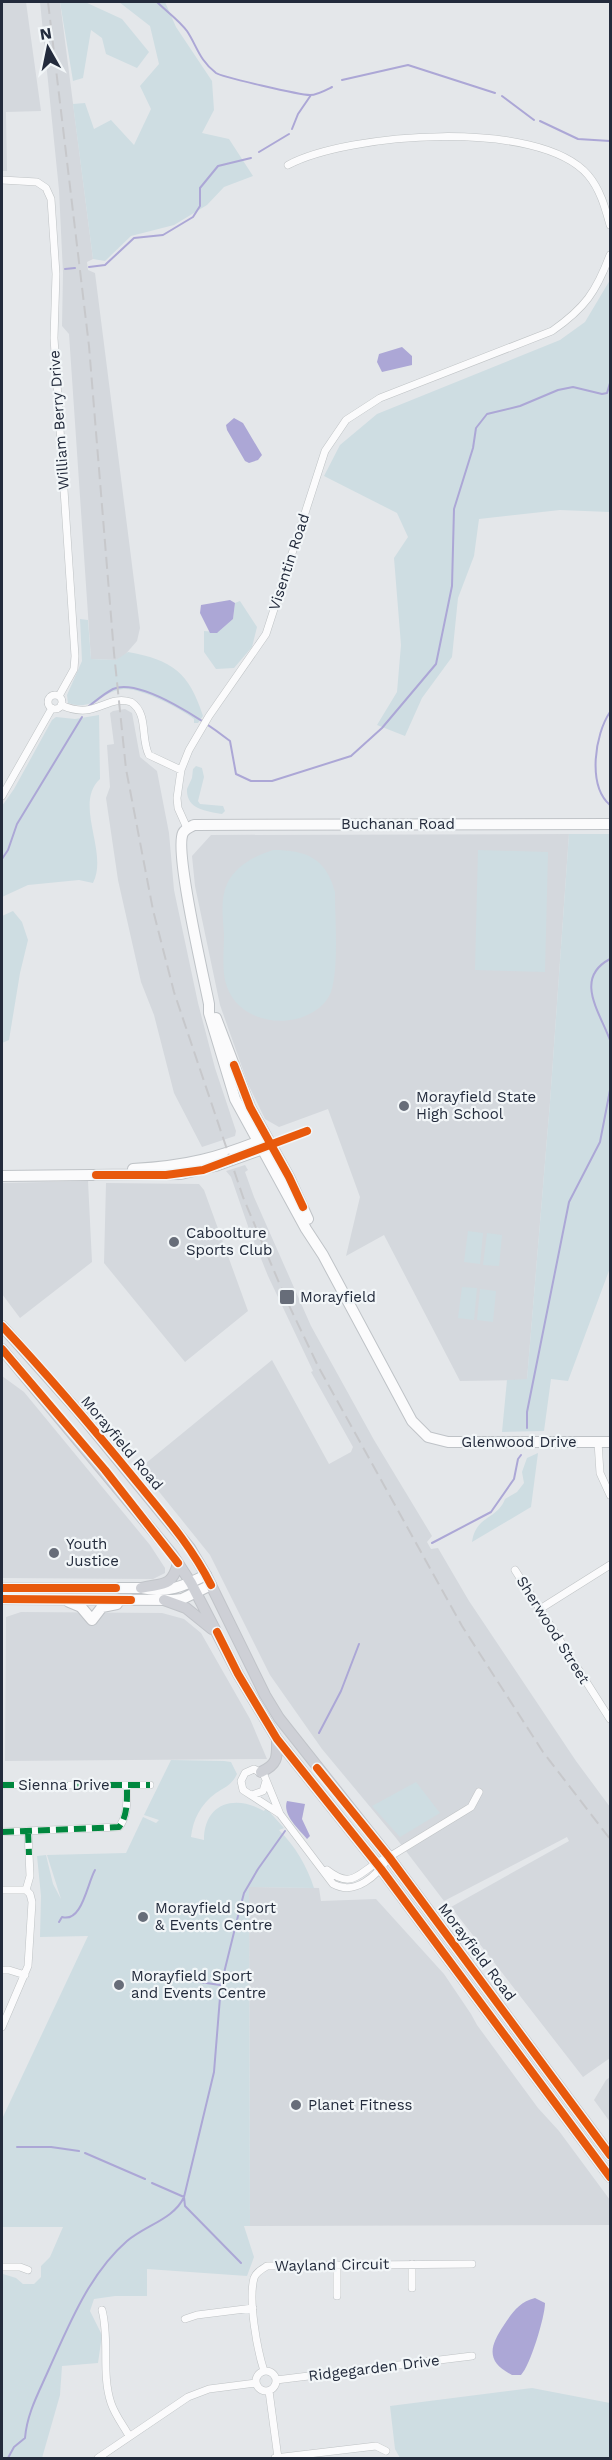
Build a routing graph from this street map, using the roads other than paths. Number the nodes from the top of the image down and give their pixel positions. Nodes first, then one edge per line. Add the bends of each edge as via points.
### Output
1 (288, 165) dead end
2 (2, 180) edge
3 (610, 225) edge
4 (610, 255) edge
5 (59, 696) junction
6 (61, 705) junction
7 (52, 708) junction
8 (181, 770) junction
9 (2, 796) edge
10 (610, 824) edge
11 (187, 828) junction
12 (265, 1144) junction
13 (2, 1173) edge
14 (2, 1326) edge
15 (3, 1352) edge
16 (428, 1437) joint
17 (598, 1442) junction
18 (610, 1442) edge
19 (610, 1495) edge
20 (178, 1563) junction
21 (610, 1565) edge
22 (515, 1570) dead end
23 (209, 1580) junction
24 (190, 1583) junction
25 (2, 1588) edge
26 (141, 1588) junction
27 (196, 1593) junction
28 (2, 1599) edge
29 (64, 1600) junction
30 (138, 1600) junction
31 (164, 1600) junction
32 (540, 1610) junction
33 (217, 1632) junction
34 (610, 1719) edge
35 (277, 1738) junction
36 (264, 1776) junction
37 (2, 1785) edge
38 (127, 1785) junction
39 (150, 1785) dead end
40 (479, 1792) dead end
41 (252, 1795) junction
42 (280, 1814) junction
43 (28, 1831) junction
44 (2, 1832) edge
45 (389, 1857) junction
46 (378, 1865) junction
47 (2, 1890) edge
48 (26, 1890) junction
49 (2, 1970) edge
50 (25, 1975) junction
51 (2, 2027) edge
52 (610, 2155) edge
53 (610, 2177) edge
54 (412, 2264) junction
55 (472, 2264) dead end
56 (337, 2265) junction
57 (2, 2267) edge
58 (28, 2270) dead end
59 (412, 2288) dead end
60 (337, 2296) dead end
61 (253, 2308) junction
62 (102, 2310) dead end
63 (185, 2319) dead end
64 (472, 2356) dead end
65 (264, 2371) junction
66 (276, 2380) junction
67 (256, 2383) junction
68 (269, 2391) junction
69 (129, 2436) junction
70 (387, 2451) dead end
71 (98, 2458) edge
72 (276, 2458) edge

1 - 3 street via 306,155 344,146 431,137 507,140 565,158 587,174 601,196
2 - 5 street, William Berry Drive via 41,183 49,192 52,208 56,274 54,352 75,656 74,669
4 - 8 street, Visentin Road via 599,286 574,315 552,331 380,398 346,420 325,451 266,634 200,730
5 - 6 street
5 - 7 street via 49,698
6 - 7 street
6 - 8 street via 86,711 118,700 131,702 142,714 148,753
7 - 9 street
8 - 11 street, Visentin Road via 178,808
10 - 11 main road, Buchanan Road
11 - 12 main road, Visentin Road via 181,841 188,902 214,1034 231,1088
12 - 13 main road via 215,1166 181,1174
12 - 16 main road, Visentin Road via 306,1229 412,1421
14 - 23 main road, Morayfield Road via 129,1472 184,1540
15 - 20 main road, Morayfield Road
16 - 17 main road, Glenwood Drive via 448,1442
17 - 18 main road, Glenwood Drive
17 - 19 street via 600,1473
20 - 24 main road, Morayfield Road
20 - 26 main road via 168,1582
21 - 32 street
22 - 32 street, Sherwood Street
23 - 24 main road
23 - 27 main road
23 - 45 main road, Morayfield Road via 279,1718
24 - 26 main road via 173,1590
24 - 27 main road, Morayfield Road
25 - 26 main road
27 - 31 main road
27 - 33 main road, Morayfield Road
28 - 29 main road
29 - 30 main road
29 - 30 main road via 81,1607 92,1620 102,1607
30 - 31 main road
31 - 33 main road via 186,1608
32 - 34 street, Sherwood Street
33 - 35 main road, Morayfield Road
35 - 36 main road via 277,1758
35 - 46 main road, Morayfield Road
36 - 41 street via 263,1791
36 - 41 street via 251,1770 242,1778 243,1790
36 - 42 street
37 - 38 street, Sienna Drive
38 - 39 street, Sienna Drive
38 - 43 street, Sienna Drive via 124,1822 119,1827
40 - 45 street via 471,1807
41 - 42 street
42 - 46 street via 333,1884 354,1888
43 - 44 street, Sienna Drive
43 - 48 street via 30,1876
45 - 46 street
45 - 52 main road, Morayfield Road
46 - 53 main road, Morayfield Road
47 - 48 street
48 - 50 street via 32,1902
49 - 50 street
50 - 51 street
54 - 55 street, Wayland Circuit
54 - 56 street, Wayland Circuit
54 - 59 street
56 - 60 street
56 - 61 street, Wayland Circuit via 267,2266 254,2277
57 - 58 street
61 - 63 street
61 - 65 street, Wayland Circuit
62 - 69 street via 107,2328 108,2393
64 - 66 street, Ridgegarden Drive
65 - 66 street via 272,2373
65 - 67 street via 257,2375
66 - 68 street
67 - 68 street via 261,2390
67 - 69 street via 188,2397
68 - 72 street
69 - 71 street
70 - 72 street via 376,2446

